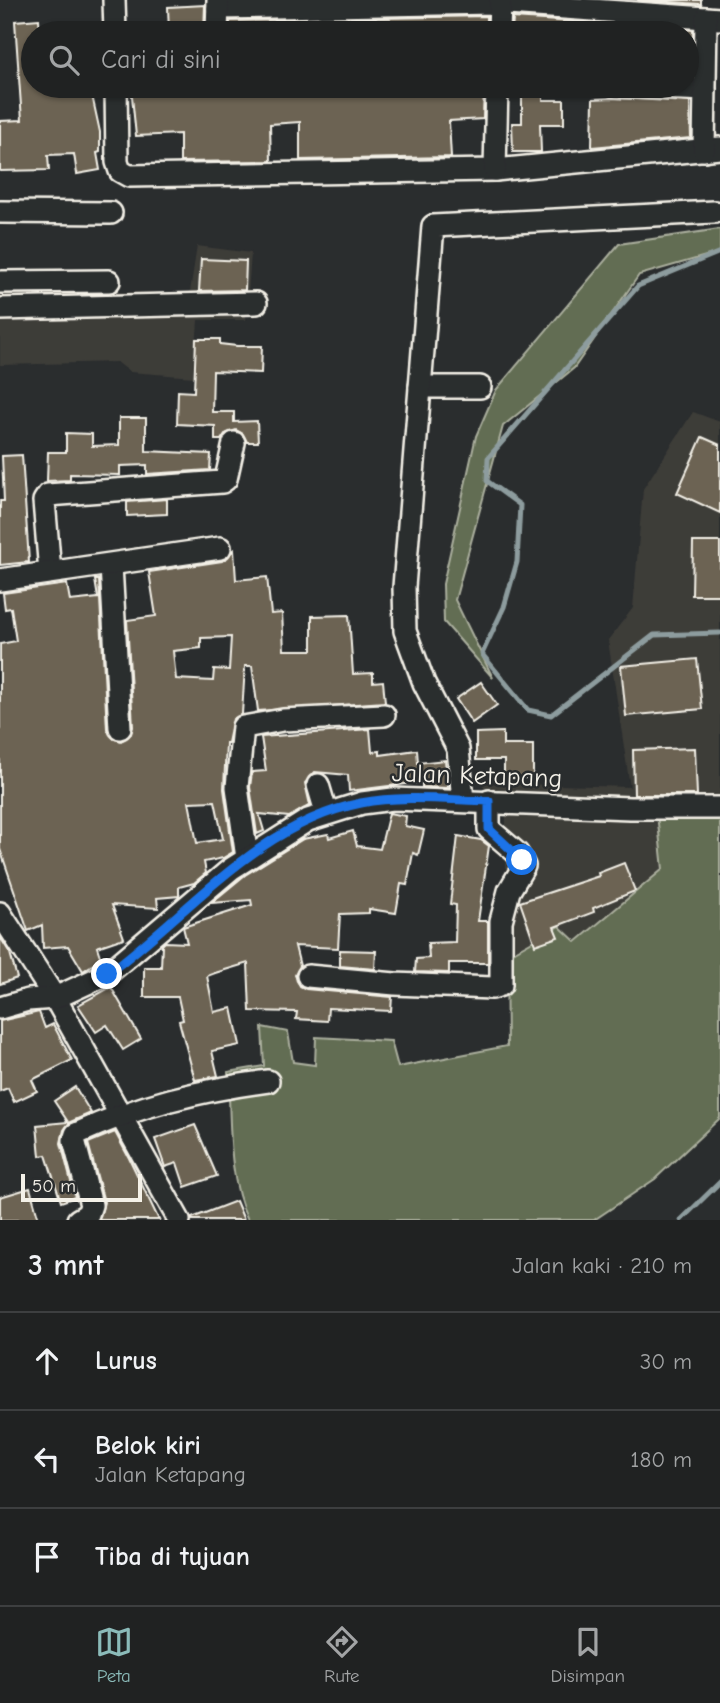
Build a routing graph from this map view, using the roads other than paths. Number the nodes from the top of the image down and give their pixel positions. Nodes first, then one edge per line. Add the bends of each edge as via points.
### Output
1 (114, 0) edge
2 (500, 2) edge
3 (218, 4) edge
4 (713, 18) edge
5 (115, 21) edge
6 (499, 21) edge
7 (699, 90) edge
8 (705, 90) junction
9 (116, 98) edge
10 (497, 98) edge
11 (712, 149) edge
12 (495, 170) junction
13 (0, 212) edge
14 (715, 212) dead end
15 (111, 213) dead end
16 (109, 281) dead end
17 (0, 282) edge
18 (256, 303) dead end
19 (0, 309) edge
20 (420, 387) junction
21 (480, 387) dead end
22 (234, 443) dead end
23 (220, 548) dead end
24 (111, 565) junction
25 (50, 572) junction
26 (0, 580) edge
27 (384, 715) dead end
28 (120, 728) dead end
29 (318, 785) dead end
30 (463, 800) junction
31 (489, 801) junction
32 (720, 808) edge
33 (326, 812) junction
34 (247, 858) junction
35 (0, 913) edge
36 (308, 976) dead end
37 (55, 998) junction
38 (0, 1007) edge
39 (268, 1081) dead end
40 (118, 1115) junction
41 (78, 1220) edge
42 (179, 1220) edge

1 - 5 street
2 - 3 street
2 - 4 street
2 - 6 street
4 - 8 street
7 - 8 street
8 - 11 street
9 - 12 street via 117,162 128,176
10 - 12 street
11 - 12 street
13 - 15 street
14 - 20 street via 433,226
16 - 17 street
18 - 19 street
20 - 21 street
20 - 30 street via 404,587 405,631 424,683 458,749
22 - 25 street via 222,482 48,495 44,501
23 - 24 street
24 - 25 street
24 - 28 street
25 - 26 street
27 - 34 street via 283,720 243,727 237,787
29 - 33 street
30 - 31 street, Jalan Ketapang
30 - 33 street, Jalan Ketapang via 393,799
31 - 32 street, Jalan Ketapang
31 - 36 street via 489,829 517,853 524,866 509,891 501,921 501,985 395,984
33 - 34 street, Jalan Ketapang
34 - 37 street, Jalan Ketapang via 118,966
35 - 37 street
37 - 38 street, Jalan Ketapang
37 - 40 street
39 - 40 street via 191,1093
40 - 41 street via 74,1137 90,1205 88,1214
40 - 42 street

